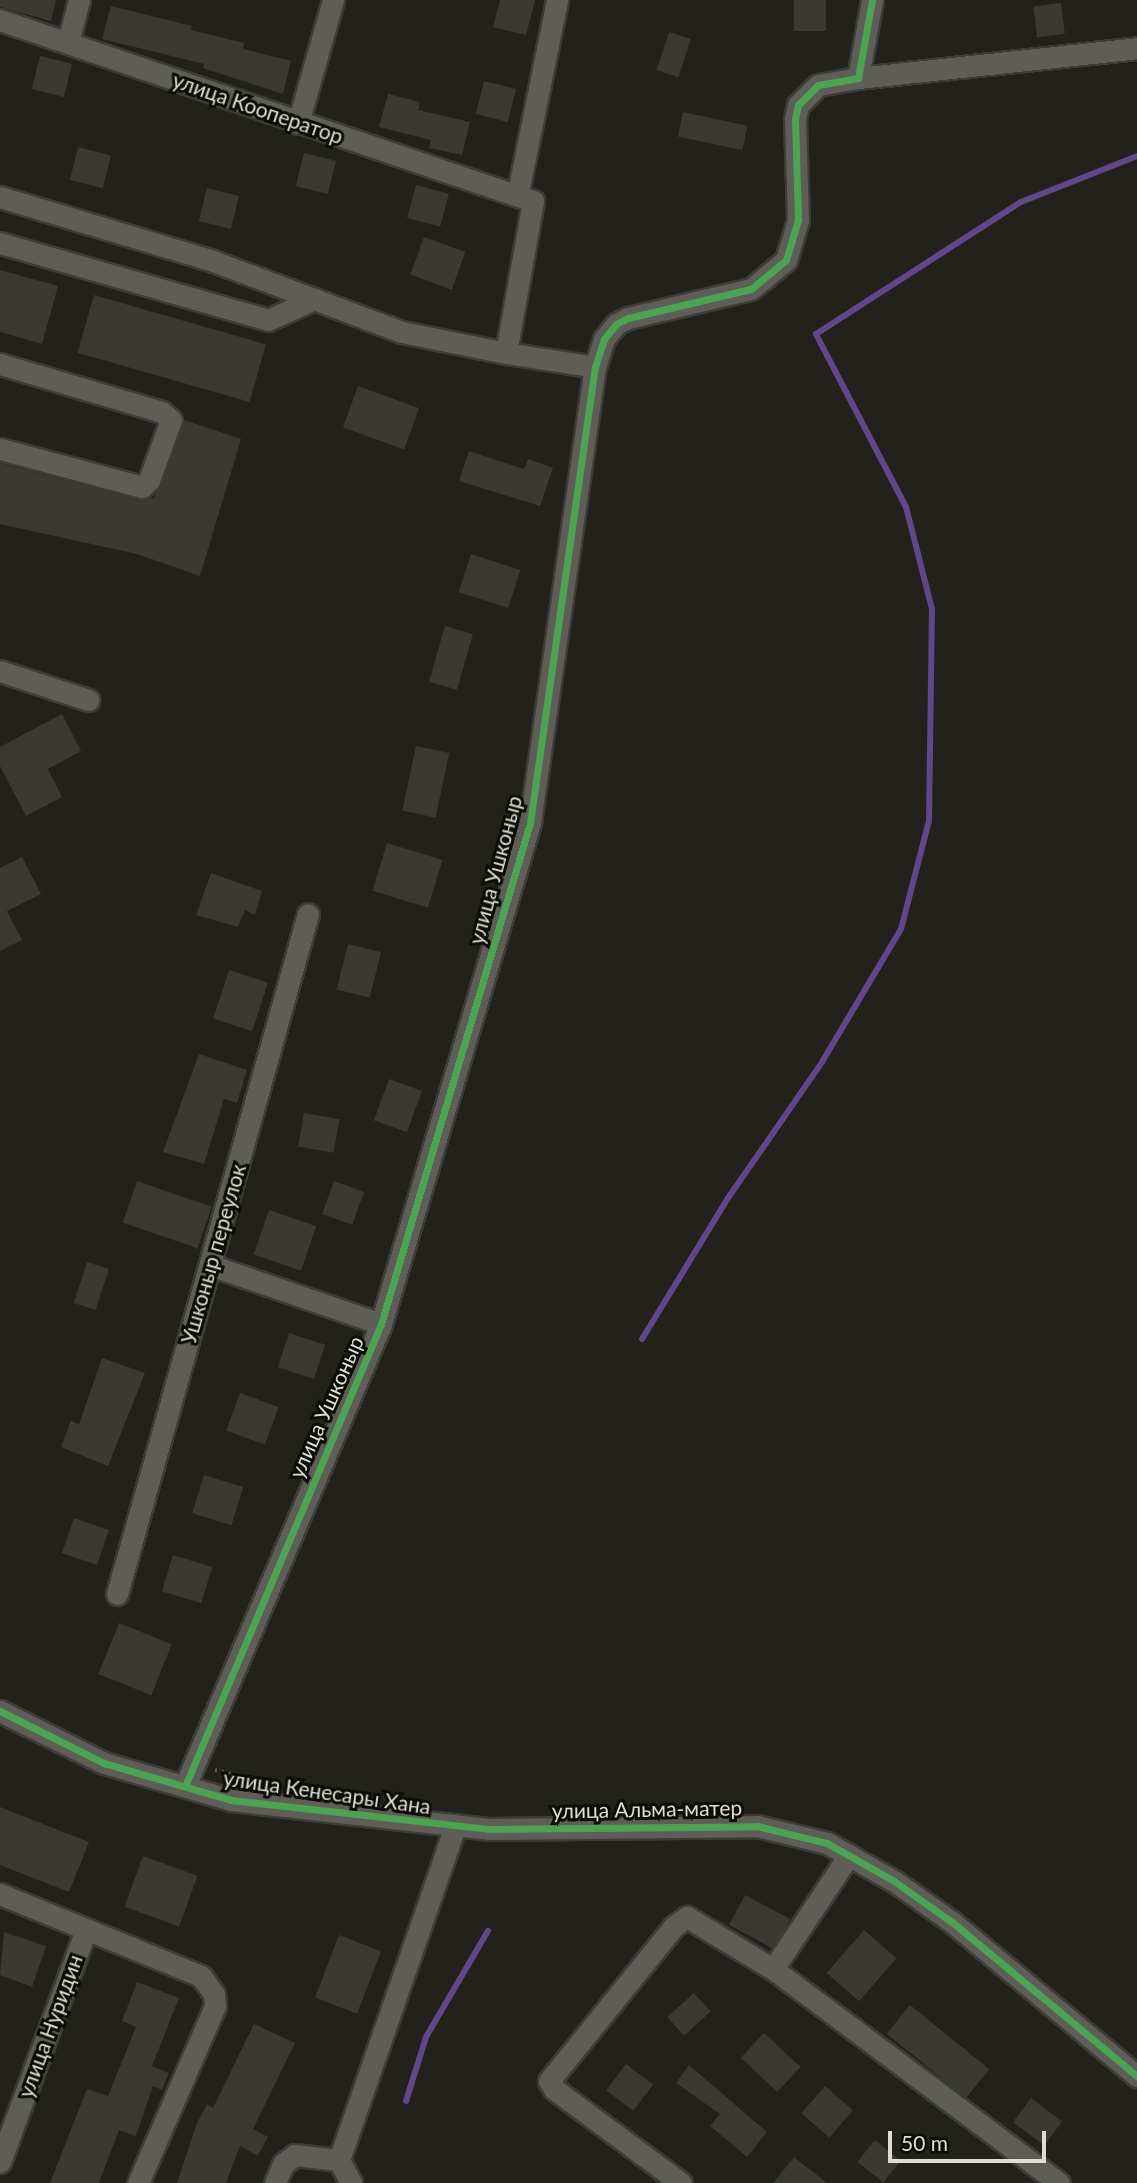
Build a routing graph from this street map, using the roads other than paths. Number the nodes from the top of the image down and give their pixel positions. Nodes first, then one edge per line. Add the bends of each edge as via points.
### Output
1 (79, 0) edge
2 (333, 0) edge
3 (557, 0) edge
4 (872, 0) edge
5 (0, 20) edge
6 (68, 42) junction
7 (1137, 48) edge
8 (858, 78) junction
9 (298, 122) junction
10 (518, 192) junction
11 (0, 197) edge
12 (0, 243) edge
13 (314, 299) junction
14 (506, 353) junction
15 (0, 364) edge
16 (595, 367) junction
17 (0, 449) edge
18 (0, 671) edge
19 (88, 700) dead end
20 (308, 914) dead end
21 (210, 1265) junction
22 (381, 1324) junction
23 (117, 1594) dead end
24 (0, 1711) edge
25 (185, 1786) junction
26 (456, 1826) junction
27 (849, 1855) junction
28 (0, 1894) edge
29 (86, 1929) junction
30 (773, 1969) junction
31 (1137, 2076) edge
32 (340, 2160) junction
33 (0, 2162) edge
34 (138, 2183) edge
35 (275, 2183) edge
36 (351, 2183) edge
37 (681, 2183) edge
38 (1059, 2183) edge

1 - 6 street
2 - 9 street
3 - 10 street
4 - 8 street
5 - 6 street, улица Кооператор
6 - 9 street, улица Кооператор
7 - 8 street, улица Ушконыр
8 - 16 street, улица Ушконыр via 818,85 798,105 794,119 798,220 786,260 751,289 616,324 604,339
9 - 10 street, улица Кооператор
10 - 14 street via 533,201 535,210
11 - 13 street via 213,261
12 - 13 street via 268,320
13 - 14 street via 402,332
14 - 16 street
15 - 17 street via 162,412 171,420 149,480 142,487
16 - 22 street, улица Ушконыр via 530,823
18 - 19 street
20 - 21 street, Ушконыр переулок
21 - 22 street, улица Ушконыр
21 - 23 street, Ушконыр переулок
22 - 25 street, улица Ушконыр
24 - 25 street, улица Кенесары Хана via 104,1763
25 - 26 street, улица Кенесары Хана via 231,1800
26 - 27 street, улица Альма-матер via 757,1826 827,1843
26 - 32 street
27 - 30 street
27 - 31 street, улица Альма-матер via 952,1923
28 - 29 street
29 - 33 street, улица Нуридин
29 - 34 street via 201,1976 214,1994 215,2006
30 - 37 street via 687,1917 674,1926 549,2081
30 - 38 street
32 - 35 street via 295,2155 283,2164
32 - 36 street

